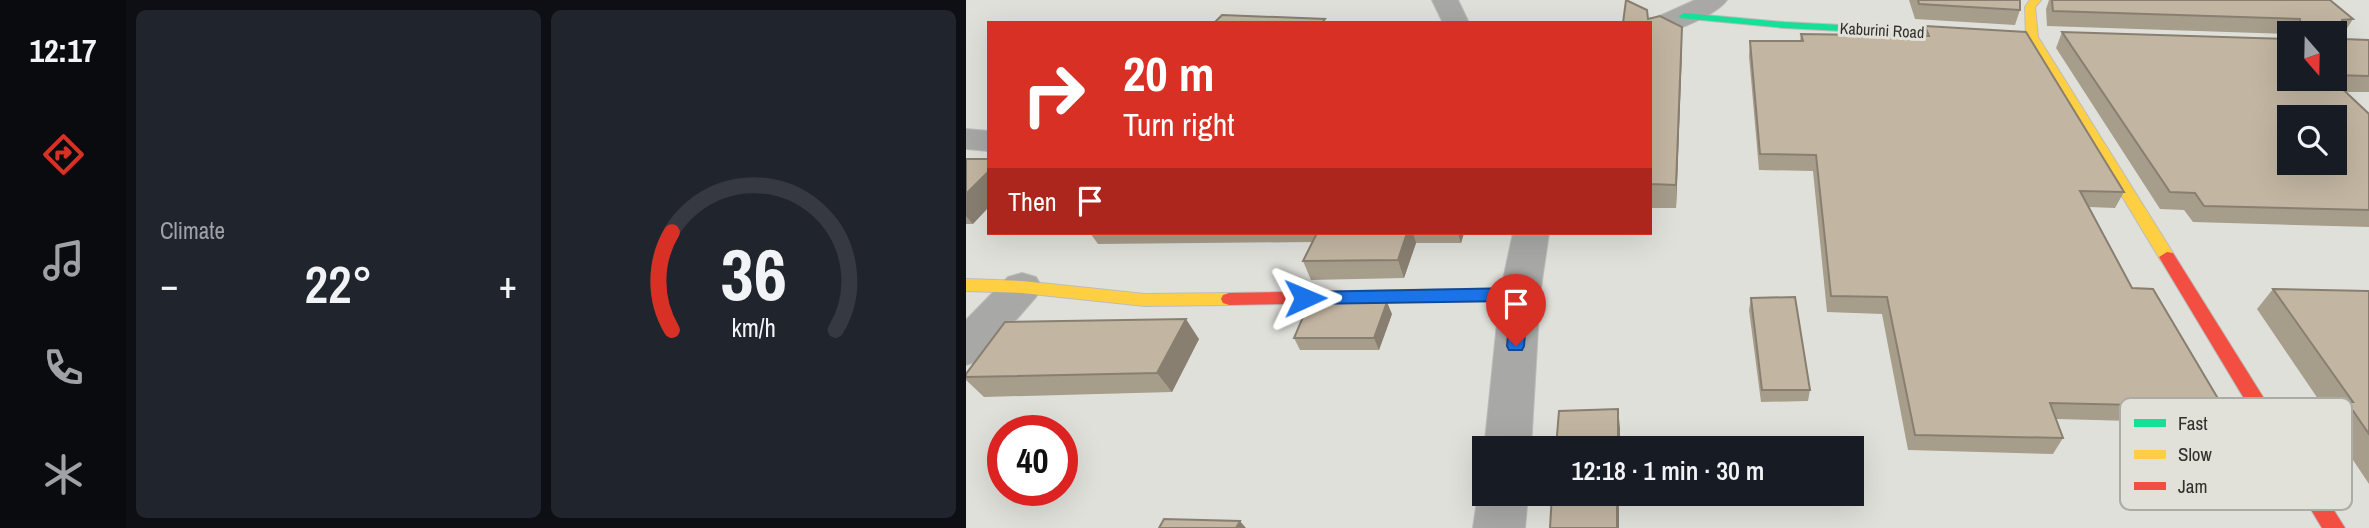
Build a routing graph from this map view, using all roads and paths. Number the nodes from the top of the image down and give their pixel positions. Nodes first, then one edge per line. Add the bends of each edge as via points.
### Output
1 (1445, 0) edge
2 (1714, 0) edge
3 (2036, 0) edge
4 (1684, 16) junction
5 (1455, 21) edge
6 (1652, 29) edge
7 (1991, 35) edge
8 (966, 139) edge
9 (987, 141) edge
10 (1531, 235) edge
11 (966, 285) edge
12 (1022, 286) junction
13 (1520, 295) junction
14 (966, 348) edge
15 (2254, 398) edge
16 (1508, 436) edge
17 (1502, 506) edge
18 (2323, 510) edge
19 (1499, 528) edge
20 (2334, 528) edge

1 - 5 street
2 - 4 street
3 - 15 street via 2030,7 2032,37
4 - 6 street
4 - 7 street, Kaburini Road
8 - 9 street
10 - 13 street
11 - 12 street
12 - 13 street via 1144,300
12 - 14 street
13 - 16 street
17 - 19 street
18 - 20 street

